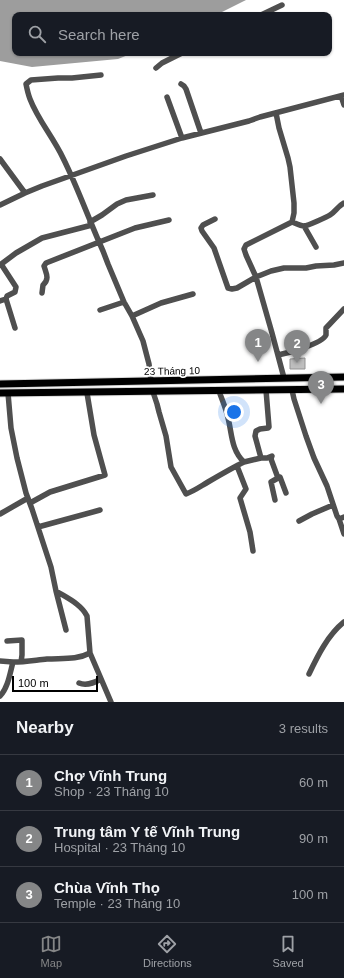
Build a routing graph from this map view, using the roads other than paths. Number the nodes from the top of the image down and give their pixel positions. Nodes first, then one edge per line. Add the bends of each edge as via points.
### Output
1 (282, 5) dead end
2 (267, 12) edge
3 (176, 56) edge
4 (156, 68) dead end
5 (101, 76) dead end
6 (181, 84) dead end
7 (342, 96) edge
8 (167, 97) dead end
9 (344, 105) edge
10 (276, 113) junction
11 (202, 133) junction
12 (182, 138) junction
13 (0, 159) edge
14 (72, 176) junction
15 (26, 193) junction
16 (153, 194) dead end
17 (344, 203) edge
18 (0, 205) edge
19 (215, 219) dead end
20 (169, 220) dead end
21 (292, 222) junction
22 (91, 223) junction
23 (304, 226) junction
24 (99, 242) junction
25 (316, 247) dead end
26 (344, 263) edge
27 (1, 264) edge
28 (256, 277) junction
29 (42, 293) dead end
30 (193, 294) dead end
31 (3, 300) edge
32 (124, 302) junction
33 (344, 309) edge
34 (100, 310) dead end
35 (132, 316) junction
36 (15, 328) dead end
37 (278, 356) junction
38 (344, 377) edge
39 (284, 378) junction
40 (151, 381) junction
41 (0, 384) edge
42 (344, 389) edge
43 (266, 390) junction
44 (292, 390) junction
45 (219, 391) junction
46 (153, 392) junction
47 (0, 393) edge
48 (8, 393) junction
49 (87, 393) junction
50 (261, 458) junction
51 (244, 462) junction
52 (237, 466) junction
53 (278, 478) junction
54 (286, 493) dead end
55 (275, 500) dead end
56 (29, 501) junction
57 (333, 505) junction
58 (100, 510) dead end
59 (0, 514) edge
60 (342, 518) edge
61 (299, 521) dead end
62 (38, 527) junction
63 (344, 534) edge
64 (253, 551) dead end
65 (56, 591) junction
66 (344, 622) edge
67 (66, 630) dead end
68 (7, 641) dead end
69 (90, 653) junction
70 (0, 661) edge
71 (13, 662) junction
72 (21, 662) junction
73 (309, 674) dead end
74 (100, 679) junction
75 (79, 683) dead end
76 (0, 696) edge
77 (111, 702) edge

1 - 2 street
3 - 4 street
5 - 14 street via 31,80 26,84 29,98 57,144
6 - 11 street via 186,89
7 - 9 street
7 - 10 street
8 - 12 street
10 - 11 street
10 - 21 street via 290,167 294,204
11 - 12 street
12 - 14 street
13 - 15 street
14 - 15 street
14 - 22 street
15 - 18 street
16 - 22 street via 117,204
17 - 23 street via 330,215
19 - 28 street via 201,228 214,248 228,288 232,290
20 - 24 street via 135,228
21 - 23 street
21 - 28 street via 246,245 244,249
22 - 24 street
22 - 27 street via 42,238
23 - 25 street
24 - 29 street via 46,263 44,266 48,278 43,285
24 - 32 street
26 - 28 street via 284,268
27 - 31 street via 16,287 15,292
28 - 37 street
30 - 35 street via 161,303
31 - 36 street
32 - 34 street
32 - 35 street
33 - 37 street via 326,328 322,340
35 - 40 street via 143,341
37 - 39 street
38 - 39 main road, 23 Tháng 10
39 - 40 main road, 23 Tháng 10
40 - 41 main road, 23 Tháng 10
40 - 46 main road
42 - 44 main road, 23 Tháng 10
43 - 44 main road, 23 Tháng 10
43 - 45 main road, 23 Tháng 10
43 - 50 street via 269,427 256,431 255,436
44 - 57 street via 306,436
45 - 46 main road, 23 Tháng 10
45 - 51 street via 229,420 232,442
46 - 49 main road, 23 Tháng 10
46 - 52 street via 166,436 172,472 186,494
47 - 48 main road, 23 Tháng 10
48 - 49 main road, 23 Tháng 10
48 - 56 street via 11,428 21,477
49 - 56 street via 94,435 105,475
50 - 51 street
50 - 53 street via 272,456
51 - 52 street
52 - 64 street via 246,490 240,498
53 - 54 street via 280,477
53 - 55 street via 271,482
56 - 59 street
56 - 62 street
57 - 60 street via 337,516
57 - 61 street
58 - 62 street
60 - 63 street
62 - 65 street
65 - 67 street
65 - 69 street via 76,603 85,612
66 - 73 street via 336,629
68 - 72 street via 22,640
69 - 72 street via 62,659
69 - 74 street
70 - 71 street
71 - 72 street
71 - 76 street
74 - 75 street via 90,684
74 - 77 street

